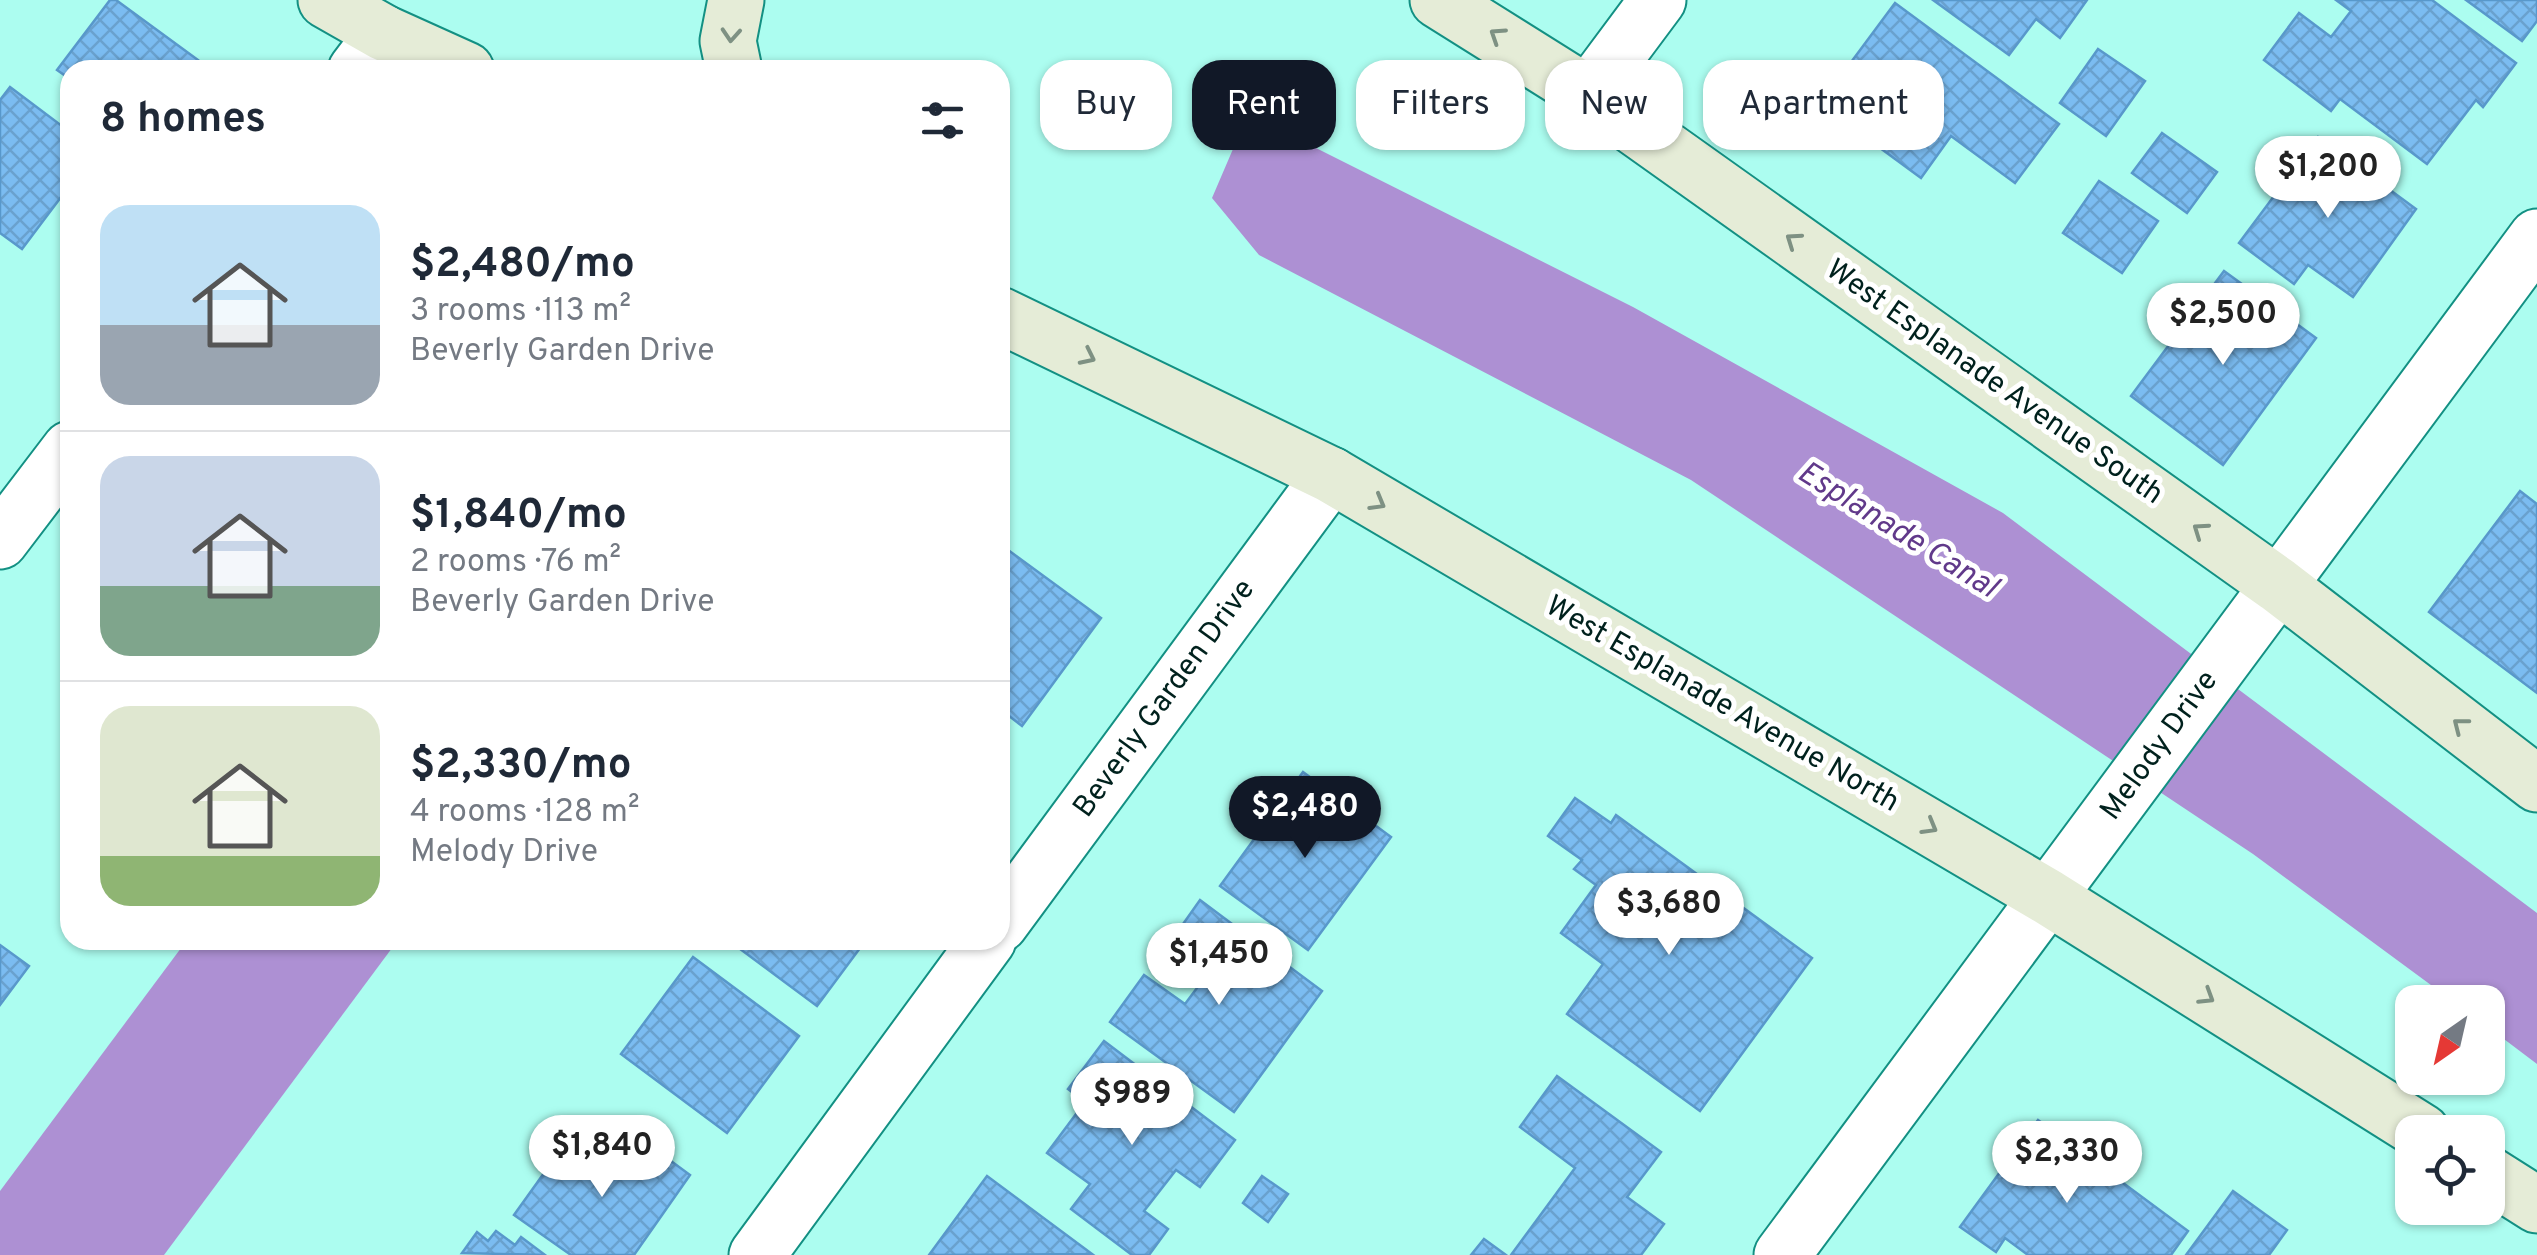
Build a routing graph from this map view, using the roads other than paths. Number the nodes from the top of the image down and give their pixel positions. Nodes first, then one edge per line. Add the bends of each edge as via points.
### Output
1 (326, 0) edge
2 (736, 0) edge
3 (1438, 0) edge
4 (1658, 0) edge
5 (370, 52) edge
6 (413, 60) edge
7 (732, 60) edge
8 (1613, 60) edge
9 (1545, 66) edge
10 (1667, 150) edge
11 (2537, 237) edge
12 (1010, 320) edge
13 (60, 462) edge
14 (1331, 475) junction
15 (0, 541) edge
16 (2278, 585) junction
17 (2537, 784) edge
18 (2048, 897) junction
19 (1010, 910) edge
20 (981, 950) edge
21 (2395, 1115) edge
22 (2505, 1185) edge
23 (2537, 1205) edge
24 (756, 1255) edge
25 (1782, 1255) edge

1 - 5 main road
2 -> 7 main road via 728,41
9 -> 3 main road, West Esplanade Avenue South
4 - 8 street
5 - 6 main road
16 -> 10 main road, West Esplanade Avenue South
11 - 16 street, Melody Drive
12 -> 14 main road, West Esplanade Avenue North
13 - 15 street
14 -> 18 main road, West Esplanade Avenue North
14 - 19 street, Beverly Garden Drive
17 -> 16 main road, West Esplanade Avenue South
16 - 18 street, Melody Drive
18 -> 21 main road, West Esplanade Avenue North
18 - 25 street, Melody Drive
20 - 24 street
22 - 23 main road

